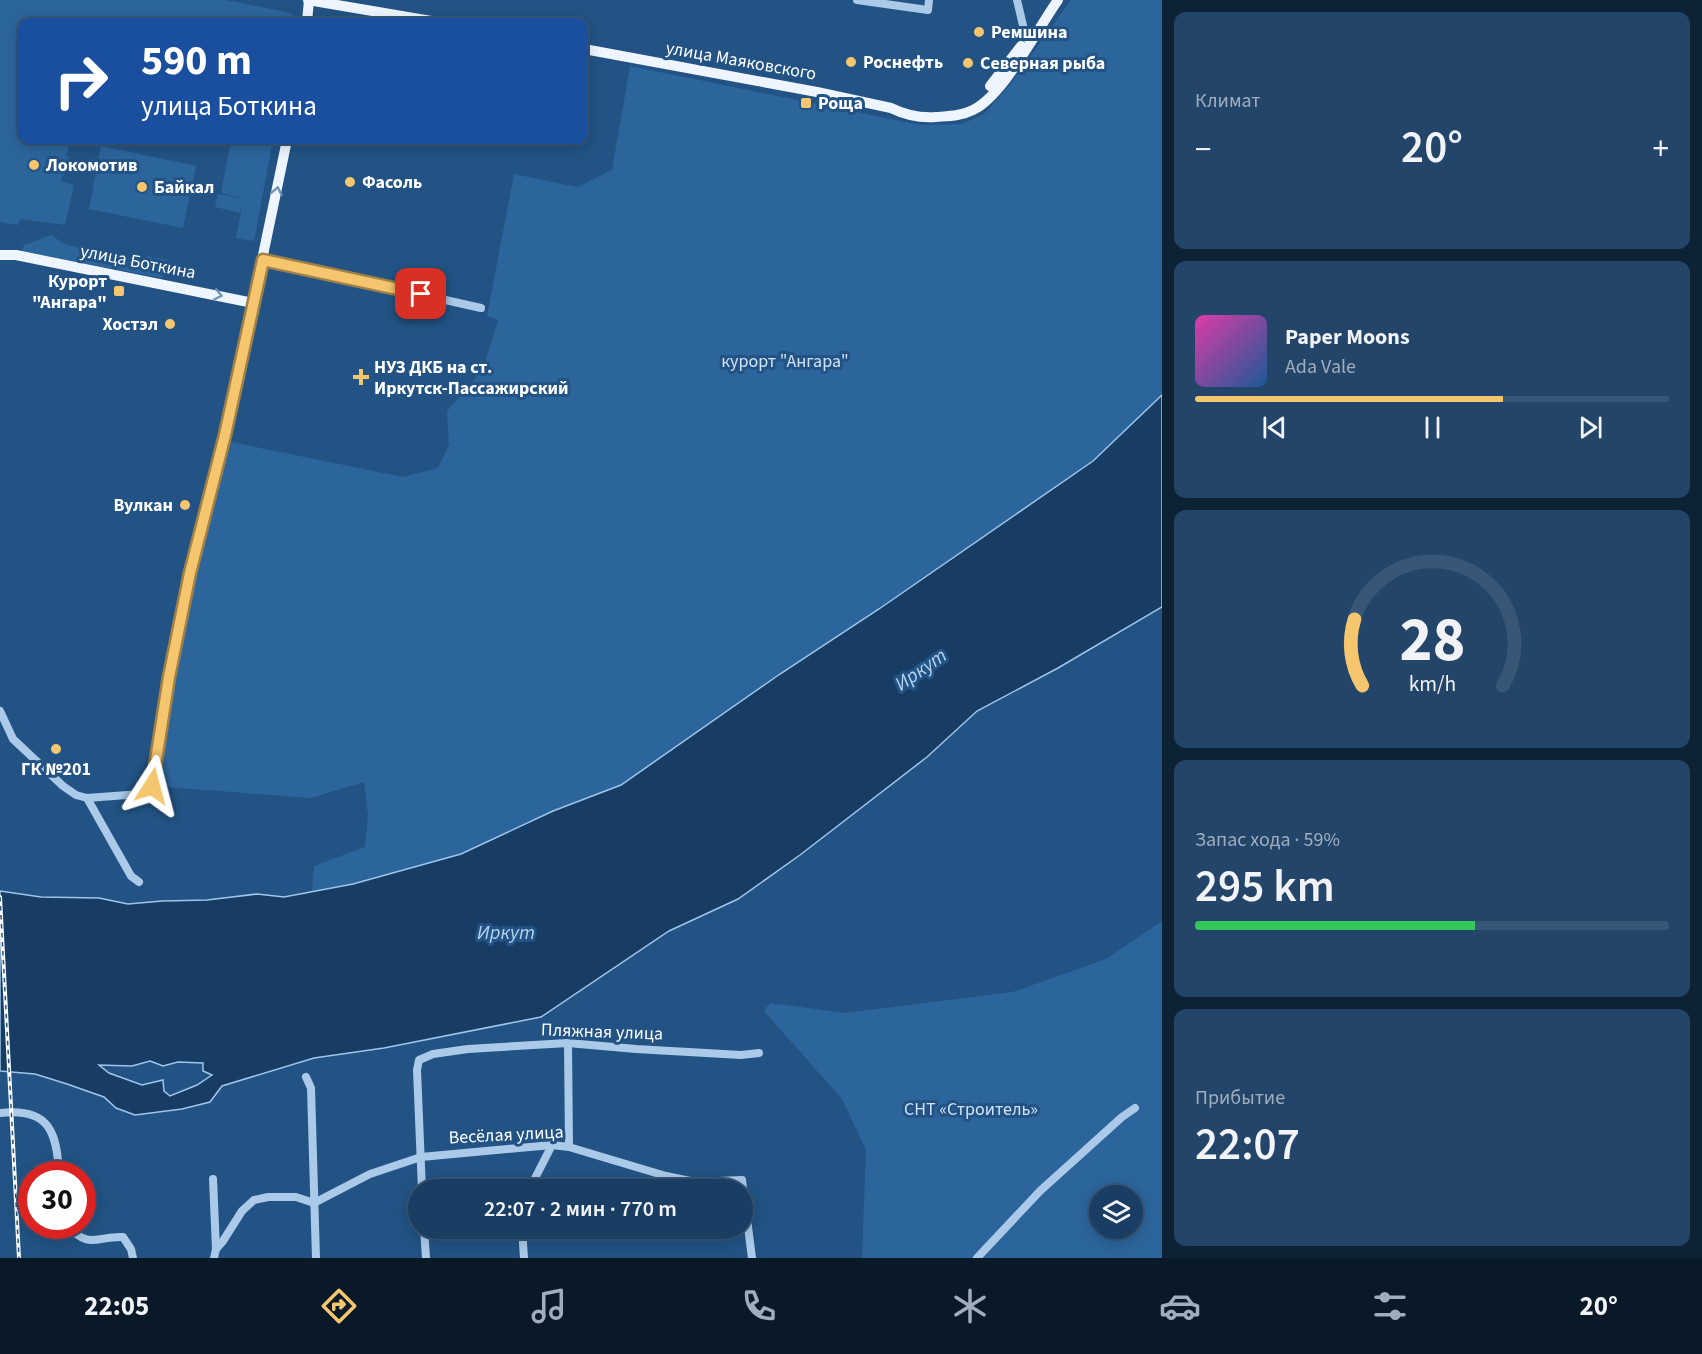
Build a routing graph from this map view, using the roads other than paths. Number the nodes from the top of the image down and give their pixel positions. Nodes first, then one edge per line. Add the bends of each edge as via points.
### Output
1 (309, 0) edge
2 (857, 0) edge
3 (929, 0) edge
4 (1017, 0) edge
5 (1058, 0) edge
6 (1049, 13) junction
7 (307, 18) edge
8 (414, 18) edge
9 (1026, 38) junction
10 (588, 51) edge
11 (891, 108) junction
12 (286, 144) edge
13 (0, 255) edge
14 (263, 260) junction
15 (254, 303) junction
16 (481, 308) dead end
17 (0, 711) edge
18 (87, 798) junction
19 (139, 882) dead end
20 (568, 1043) junction
21 (759, 1053) dead end
22 (306, 1077) dead end
23 (1135, 1108) dead end
24 (0, 1113) edge
25 (552, 1145) junction
26 (569, 1147) junction
27 (421, 1157) junction
28 (58, 1161) edge
29 (213, 1179) dead end
30 (422, 1179) edge
31 (535, 1179) edge
32 (314, 1203) junction
33 (84, 1239) edge
34 (425, 1239) edge
35 (523, 1239) edge
36 (215, 1253) edge
37 (134, 1258) edge
38 (316, 1258) edge
39 (426, 1258) edge
40 (524, 1258) edge
41 (752, 1258) edge
42 (977, 1258) edge

1 - 7 main road
1 - 8 main road
2 - 3 street via 928,9
4 - 9 street
5 - 6 main road, улица Маяковского
6 - 9 main road, улица Маяковского
6 - 11 main road, улица Маяковского via 1012,70 975,110 957,116 930,117
9 - 11 main road, улица Маяковского via 989,87 966,107 943,111
10 - 11 main road, улица Маяковского
14 -> 12 main road
13 -> 15 main road, улица Боткина
14 - 15 main road
14 - 16 street
15 - 18 street via 188,582 152,786 141,794
17 - 18 street via 13,739 63,786
18 - 19 street via 131,876
20 - 21 street, Пляжная улица via 636,1050
20 - 26 street
20 - 27 street, Пляжная улица via 433,1054 419,1060
22 - 32 street via 311,1088
23 - 42 street via 1040,1191
24 - 28 street via 23,1111 45,1121 57,1143
25 - 26 street, Весёлая улица
25 - 27 street, Весёлая улица
25 - 31 street
26 - 41 street, Весёлая улица via 695,1182 741,1180
27 - 30 street
27 - 32 street, Весёлая улица via 370,1174
29 - 36 street
32 - 36 street via 296,1197 254,1200 242,1211
32 - 38 street
33 - 37 street via 123,1237
34 - 39 street
35 - 40 street

